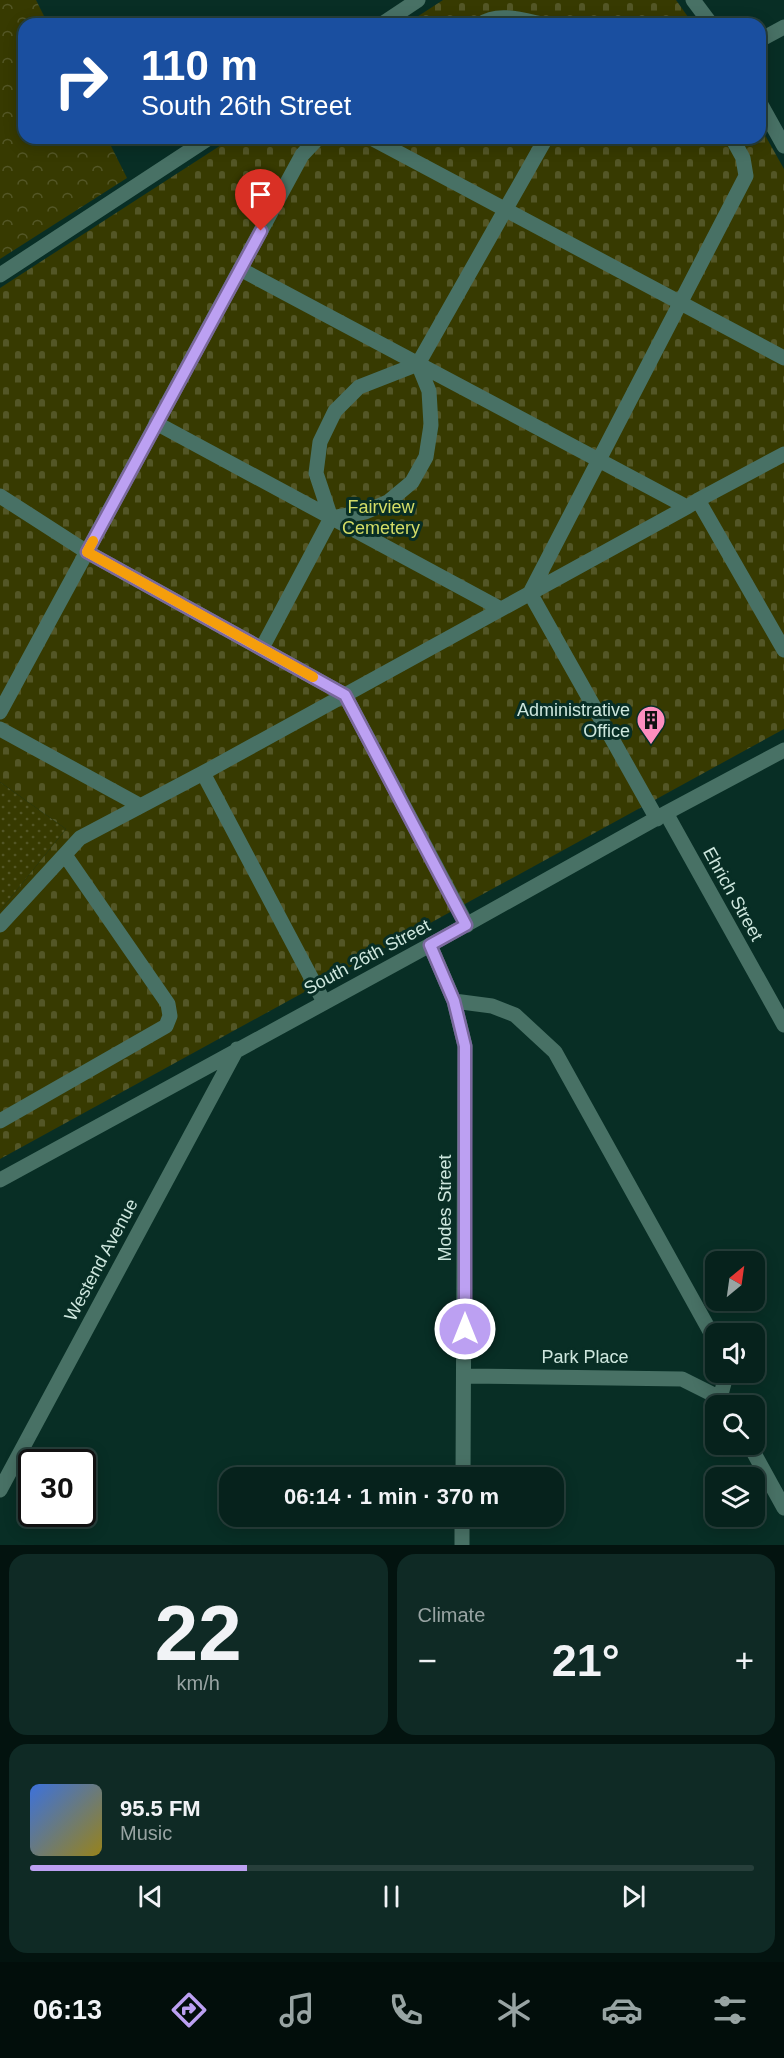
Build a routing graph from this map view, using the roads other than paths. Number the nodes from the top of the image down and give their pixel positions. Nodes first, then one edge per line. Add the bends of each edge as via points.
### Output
1 (418, 0) edge
2 (693, 0) edge
3 (391, 18) edge
4 (706, 18) edge
5 (784, 27) edge
6 (766, 37) edge
7 (766, 114) edge
8 (200, 144) edge
9 (312, 144) edge
10 (382, 144) edge
11 (543, 144) edge
12 (735, 144) edge
13 (784, 146) edge
14 (506, 209) junction
15 (240, 269) junction
16 (0, 276) edge
17 (681, 303) junction
18 (784, 358) edge
19 (418, 364) junction
20 (156, 423) junction
21 (784, 454) edge
22 (599, 460) junction
23 (0, 496) edge
24 (693, 504) junction
25 (331, 518) junction
26 (87, 552) junction
27 (530, 593) junction
28 (501, 609) junction
29 (261, 648) junction
30 (784, 650) edge
31 (345, 695) junction
32 (0, 712) edge
33 (0, 729) edge
34 (784, 750) edge
35 (203, 773) junction
36 (141, 806) junction
37 (661, 816) junction
38 (65, 855) junction
39 (0, 925) edge
40 (466, 925) junction
41 (430, 945) junction
42 (454, 1001) junction
43 (324, 1002) junction
44 (784, 1025) edge
45 (237, 1049) junction
46 (0, 1121) edge
47 (0, 1180) edge
48 (705, 1323) edge
49 (465, 1376) junction
50 (714, 1395) edge
51 (755, 1455) edge
52 (463, 1467) edge
53 (0, 1490) edge
54 (784, 1508) edge
55 (462, 1527) edge
56 (462, 1545) edge

1 - 3 street
2 - 4 street
5 - 6 street
7 - 13 street
8 - 16 street
9 - 15 street via 302,155
10 - 14 street
11 - 14 street
12 - 17 street via 746,176
14 - 17 street
14 - 19 street
15 - 19 street
15 - 20 street
17 - 18 street
17 - 22 street
19 - 22 street
19 - 25 street via 359,387 335,411 320,442 316,473
19 - 25 street via 429,391 431,425 426,457 412,482 387,502 365,512
20 - 25 street
20 - 26 street
21 - 24 street
22 - 24 street
22 - 27 street
23 - 26 street
24 - 27 street
24 - 30 street
25 - 28 street
25 - 29 street
26 - 29 street
26 - 32 street
27 - 28 street
27 - 37 street, Ehrich Street
28 - 31 street
29 - 31 street
31 - 35 street
31 - 40 street
33 - 36 street
34 - 37 street, South 26th Street
35 - 36 street
35 - 43 street
36 - 38 street via 80,838
37 - 40 street, South 26th Street
37 - 44 street, Ehrich Street
38 - 39 street
38 - 46 street via 168,1004 170,1016 166,1026
40 - 41 street, South 26th Street
41 - 42 street, Modes Street
41 - 43 street, South 26th Street
42 - 48 street via 492,1006 515,1015 555,1052
42 - 49 street, Modes Street via 465,1046
43 - 45 street, South 26th Street
45 - 47 street, South 26th Street
45 - 53 street, Westend Avenue
49 - 50 street, Park Place via 682,1378
49 - 52 street, Modes Street
51 - 54 street
55 - 56 street

